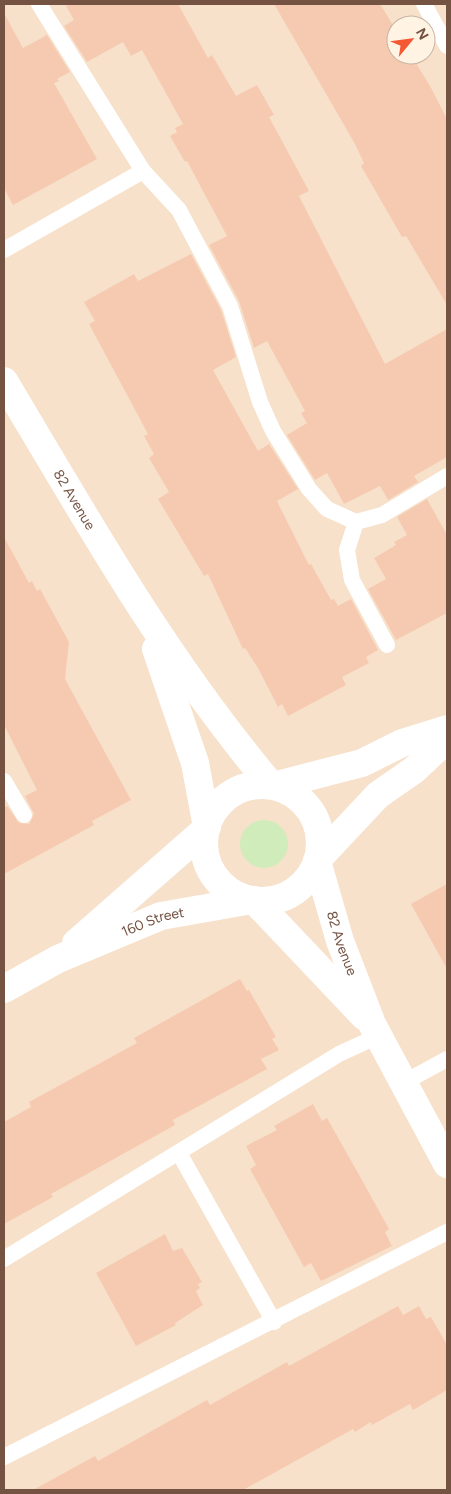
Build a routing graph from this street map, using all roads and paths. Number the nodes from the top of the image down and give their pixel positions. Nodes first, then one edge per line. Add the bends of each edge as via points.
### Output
1 (39, 4) edge
2 (424, 4) edge
3 (447, 46) edge
4 (143, 171) junction
5 (4, 250) edge
6 (4, 381) edge
7 (447, 476) edge
8 (356, 522) junction
9 (145, 617) junction
10 (387, 645) dead end
11 (447, 729) edge
12 (447, 738) edge
13 (4, 781) edge
14 (272, 786) junction
15 (24, 815) dead end
16 (206, 829) junction
17 (317, 860) junction
18 (253, 900) junction
19 (58, 959) junction
20 (4, 989) edge
21 (375, 1030) junction
22 (447, 1059) edge
23 (402, 1083) junction
24 (179, 1153) junction
25 (447, 1164) edge
26 (447, 1232) edge
27 (4, 1258) edge
28 (274, 1322) junction
29 (4, 1458) edge

1 - 4 lane
2 - 3 lane
4 - 5 lane
4 - 8 lane via 179,210 230,306 260,402 290,462 308,489 327,509
6 - 9 street, 82 Avenue
7 - 8 lane via 382,515
8 - 10 lane via 347,550 352,580
9 - 14 street, 82 Avenue via 220,723
9 - 16 street, 82 Avenue via 195,762
11 - 14 street via 402,743 362,763
12 - 17 street via 414,770 378,795
13 - 15 lane
14 - 16 street via 255,785 238,790 223,800
14 - 17 street via 291,793 306,805 316,821 320,840
16 - 18 street via 204,849 209,867 234,894
16 - 19 street, 160 Street
17 - 18 street via 300,887 285,896
17 - 21 street, 82 Avenue via 340,941
18 - 19 street, 160 Street via 161,916
18 - 21 street, 82 Avenue
19 - 20 street, 160 Street
21 - 23 street, 82 Avenue
21 - 24 lane
22 - 23 lane
23 - 25 street, 82 Avenue
24 - 27 lane
24 - 28 lane
26 - 28 lane
28 - 29 lane

